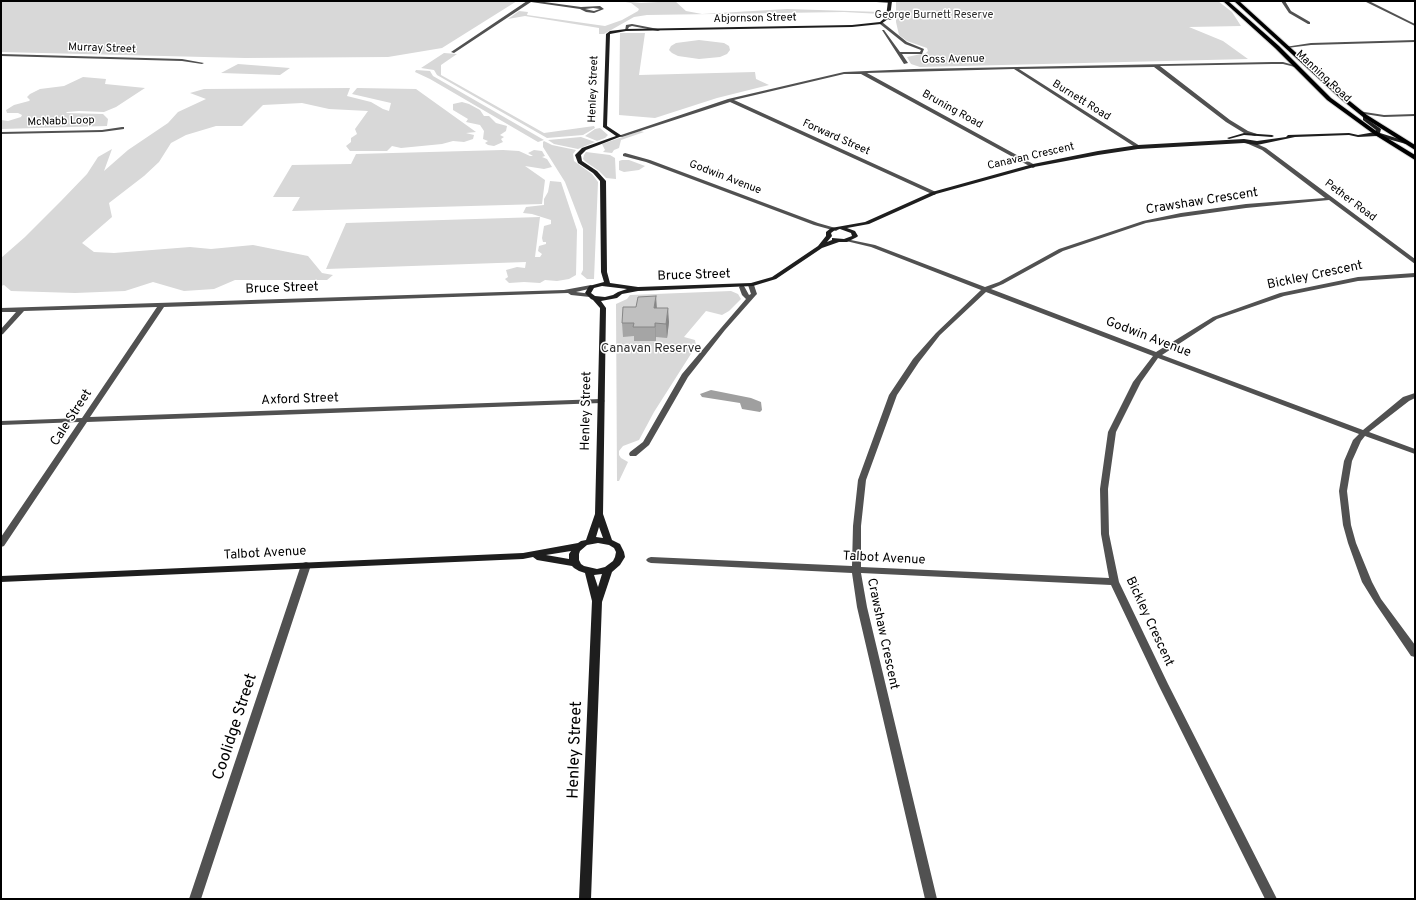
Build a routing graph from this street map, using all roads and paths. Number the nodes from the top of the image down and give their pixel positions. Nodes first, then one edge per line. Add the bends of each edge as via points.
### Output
1 (530, 1) edge
2 (723, 1) edge
3 (734, 1) edge
4 (865, 1) edge
5 (890, 1) edge
6 (1225, 1) edge
7 (1236, 1) edge
8 (1283, 1) edge
9 (1366, 1) edge
10 (581, 8) dead end
11 (1309, 23) dead end
12 (880, 24) junction
13 (1415, 25) edge
14 (615, 31) joint
15 (1415, 41) edge
16 (1286, 46) junction
17 (1277, 47) junction
18 (453, 52) dead end
19 (899, 53) junction
20 (1, 55) edge
21 (202, 63) dead end
22 (906, 63) dead end
23 (1155, 65) junction
24 (1295, 66) junction
25 (1016, 69) junction
26 (861, 72) junction
27 (730, 100) junction
28 (1362, 114) junction
29 (1415, 116) edge
30 (1228, 121) junction
31 (122, 128) dead end
32 (1, 133) edge
33 (1377, 134) junction
34 (1239, 135) junction
35 (1257, 135) junction
36 (620, 136) junction
37 (1293, 137) junction
38 (1246, 141) junction
39 (1263, 141) junction
40 (1208, 142) junction
41 (1406, 142) junction
42 (1138, 147) junction
43 (1415, 148) edge
44 (625, 155) dead end
45 (1273, 156) junction
46 (1415, 158) edge
47 (1033, 166) junction
48 (934, 193) junction
49 (1328, 199) junction
50 (867, 223) junction
51 (816, 224) junction
52 (839, 229) junction
53 (829, 234) junction
54 (855, 235) junction
55 (838, 240) junction
56 (848, 240) junction
57 (873, 246) junction
58 (820, 247) junction
59 (1415, 262) edge
60 (604, 272) junction
61 (1415, 275) edge
62 (608, 284) junction
63 (751, 285) junction
64 (594, 286) junction
65 (742, 286) junction
66 (985, 289) junction
67 (619, 290) junction
68 (564, 292) junction
69 (593, 297) junction
70 (614, 297) junction
71 (750, 299) junction
72 (162, 305) junction
73 (603, 308) junction
74 (1, 310) edge
75 (22, 310) junction
76 (1, 333) edge
77 (1157, 355) junction
78 (1415, 396) edge
79 (601, 401) junction
80 (85, 420) junction
81 (1, 423) edge
82 (1363, 433) junction
83 (1415, 452) edge
84 (633, 454) dead end
85 (599, 514) junction
86 (590, 541) junction
87 (608, 541) junction
88 (1, 544) edge
89 (581, 546) junction
90 (530, 556) junction
91 (652, 560) dead end
92 (576, 563) junction
93 (306, 565) junction
94 (608, 570) junction
95 (856, 570) junction
96 (589, 572) junction
97 (1, 579) edge
98 (1114, 582) junction
99 (597, 602) junction
100 (1415, 653) edge
101 (195, 899) edge
102 (585, 899) edge
103 (931, 899) edge
104 (1271, 899) edge

1 - 10 street
1 - 18 street
2 - 3 street
4 - 5 street
5 - 12 street via 889,22
6 - 17 main road, Manning Road
7 - 16 main road, Manning Road
8 - 11 street via 1290,12
9 - 13 street
12 - 14 street, Abjornson Street
12 - 19 street
12 - 19 street via 906,43 922,50 921,53
14 - 36 street, Henley Street via 608,34 605,127
15 - 16 street
16 - 17 street
16 - 28 main road, Manning Road
17 - 24 main road, Manning Road
19 - 22 street
20 - 21 street, Murray Street via 182,60
23 - 24 street, Goss Avenue via 1283,63
23 - 25 street, Goss Avenue
23 - 30 street
24 - 33 main road, Manning Road via 1329,99
25 - 26 street, Goss Avenue
25 - 42 street, Burnett Road
26 - 27 street, Goss Avenue via 830,76
26 - 47 street, Bruning Road
27 - 36 street, Goss Avenue
27 - 48 street, Forward Street
28 - 29 street
28 - 33 street via 1365,120 1379,130
28 - 41 main road, Manning Road
30 - 34 street
30 - 35 street via 1246,132
31 - 32 street, McNabb Loop via 102,131
33 - 37 street, Canavan Crescent
33 - 41 street, Canavan Crescent
33 - 46 main road, Manning Road
34 - 35 street, Canavan Crescent
34 - 38 street
34 - 40 street, Canavan Crescent
35 - 37 street, Canavan Crescent
35 - 39 street via 1263,138
36 - 60 street, Henley Street via 584,149 578,155 580,162 603,181
37 - 39 street, Canavan Crescent
38 - 39 street, Canavan Crescent
38 - 40 street, Canavan Crescent
38 - 45 street, Pether Road
39 - 45 street, Pether Road
40 - 42 street, Canavan Crescent
41 - 43 main road, Manning Road
42 - 47 street, Canavan Crescent
44 - 51 street, Godwin Avenue via 648,161
45 - 49 street, Pether Road
47 - 48 street, Canavan Crescent
48 - 50 street, Canavan Crescent
49 - 59 street, Pether Road
49 - 66 street, Crawshaw Crescent via 1246,206 1145,222 1061,250
50 - 52 street, Canavan Crescent
50 - 54 street, Canavan Crescent
51 - 52 street, Godwin Avenue
51 - 53 street, Godwin Avenue
52 - 53 street, Canavan Crescent
52 - 54 street via 850,230
53 - 55 street, Canavan Crescent
53 - 58 street, Canavan Crescent
54 - 56 street, Canavan Crescent
54 - 57 street, Godwin Avenue
55 - 56 street, Canavan Crescent
55 - 58 street, Canavan Crescent
56 - 57 street, Godwin Avenue
57 - 66 street, Godwin Avenue
58 - 63 street, Canavan Crescent via 774,278
60 - 62 street, Henley Street
60 - 64 street
61 - 77 street, Bickley Crescent via 1358,279 1282,294 1215,318
62 - 64 street
62 - 67 street
63 - 65 street, Bruce Street
63 - 71 street via 754,294
64 - 68 street, Bruce Street
64 - 69 street via 588,293
65 - 67 street, Bruce Street
65 - 71 street via 745,295
66 - 77 street, Godwin Avenue
66 - 95 street, Crawshaw Crescent via 938,334 893,395 862,480
67 - 70 street
68 - 69 street, Bruce Street
68 - 72 street, Bruce Street
69 - 70 street
69 - 73 street
70 - 73 street
71 - 84 street via 685,376 646,443
72 - 75 street, Bruce Street
72 - 80 street, Cale Street
73 - 79 street, Henley Street
74 - 75 street, Bruce Street
75 - 76 street
77 - 82 street, Godwin Avenue
77 - 98 street, Bickley Crescent via 1137,382 1112,432 1104,504 1105,534
78 - 82 street via 1406,399
79 - 80 street, Axford Street
79 - 85 street, Henley Street
80 - 81 street, Axford Street
80 - 88 street, Cale Street
82 - 83 street, Godwin Avenue
82 - 100 street via 1351,451 1345,476 1343,491 1347,525 1367,582
85 - 86 street, Henley Street
85 - 87 street, Henley Street
86 - 87 street
86 - 89 street
87 - 94 street, Henley Street via 617,546 620,552 618,563
89 - 90 street, Talbot Avenue
89 - 92 street via 574,554
90 - 92 street, Talbot Avenue
90 - 93 street, Talbot Avenue
91 - 95 street, Talbot Avenue
92 - 96 street
93 - 97 street, Talbot Avenue
93 - 101 street, Coolidge Street
94 - 96 street
94 - 99 street, Henley Street
95 - 98 street, Talbot Avenue
95 - 103 street, Crawshaw Crescent via 862,607
96 - 99 street, Henley Street
98 - 104 street, Bickley Crescent
99 - 102 street, Henley Street

